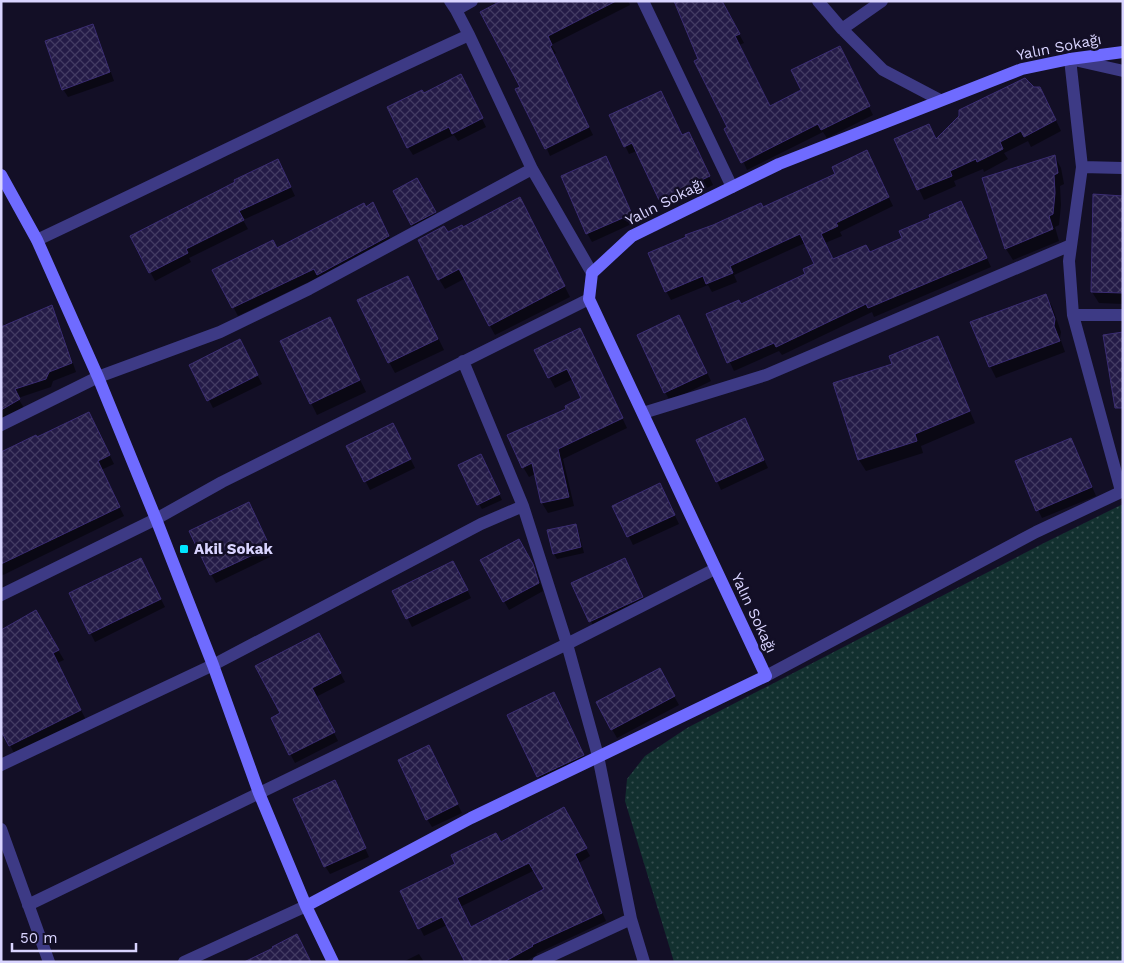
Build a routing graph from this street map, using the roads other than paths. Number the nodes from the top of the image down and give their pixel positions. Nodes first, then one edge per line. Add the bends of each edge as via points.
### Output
1 (472, 1) edge
2 (643, 1) edge
3 (818, 1) edge
4 (882, 1) edge
5 (453, 5) edge
6 (842, 29) junction
7 (469, 34) junction
8 (1123, 52) edge
9 (1070, 59) junction
10 (1123, 71) edge
11 (940, 100) junction
12 (1082, 167) junction
13 (1123, 168) edge
14 (532, 169) junction
15 (1, 175) edge
16 (732, 187) junction
17 (37, 240) junction
18 (1071, 245) junction
19 (592, 273) junction
20 (589, 299) junction
21 (1073, 314) junction
22 (1123, 315) edge
23 (463, 361) junction
24 (98, 377) junction
25 (643, 413) junction
26 (1, 426) edge
27 (1122, 491) edge
28 (523, 506) junction
29 (156, 519) junction
30 (715, 569) junction
31 (1, 595) edge
32 (567, 644) junction
33 (213, 665) junction
34 (766, 676) junction
35 (598, 756) junction
36 (1, 765) edge
37 (259, 793) junction
38 (1, 829) edge
39 (28, 905) junction
40 (306, 906) junction
41 (631, 919) junction
42 (48, 962) edge
43 (184, 962) edge
44 (333, 962) edge
45 (538, 962) edge
46 (644, 962) edge

1 - 5 street
2 - 16 street
3 - 6 street
4 - 6 street
5 - 7 street
6 - 11 street via 883,70
7 - 14 street
7 - 17 street
8 - 9 street, Yalın Sokağı
9 - 10 street
9 - 11 street, Yalın Sokağı via 1022,69
9 - 12 street
11 - 16 street, Yalın Sokağı via 779,164
12 - 13 street
12 - 18 street
14 - 19 street
14 - 24 street via 318,284 220,332
15 - 17 street
16 - 19 street, Yalın Sokağı via 632,236
17 - 24 street
18 - 21 street
18 - 25 street via 766,375
19 - 20 street
20 - 23 street
20 - 25 street, Yalın Sokağı
21 - 22 street
21 - 27 street
23 - 28 street
23 - 29 street
24 - 26 street
24 - 29 street
25 - 30 street, Yalın Sokağı
27 - 34 street via 1036,532
28 - 32 street
28 - 33 street via 481,524
29 - 31 street
29 - 33 street
30 - 32 street
30 - 34 street, Yalın Sokağı
32 - 35 street
32 - 37 street
33 - 36 street
33 - 37 street
34 - 35 street
35 - 40 street via 471,818
35 - 41 street
37 - 39 street
37 - 40 street
38 - 39 street
39 - 42 street
40 - 43 street
40 - 44 street
41 - 45 street
41 - 46 street

